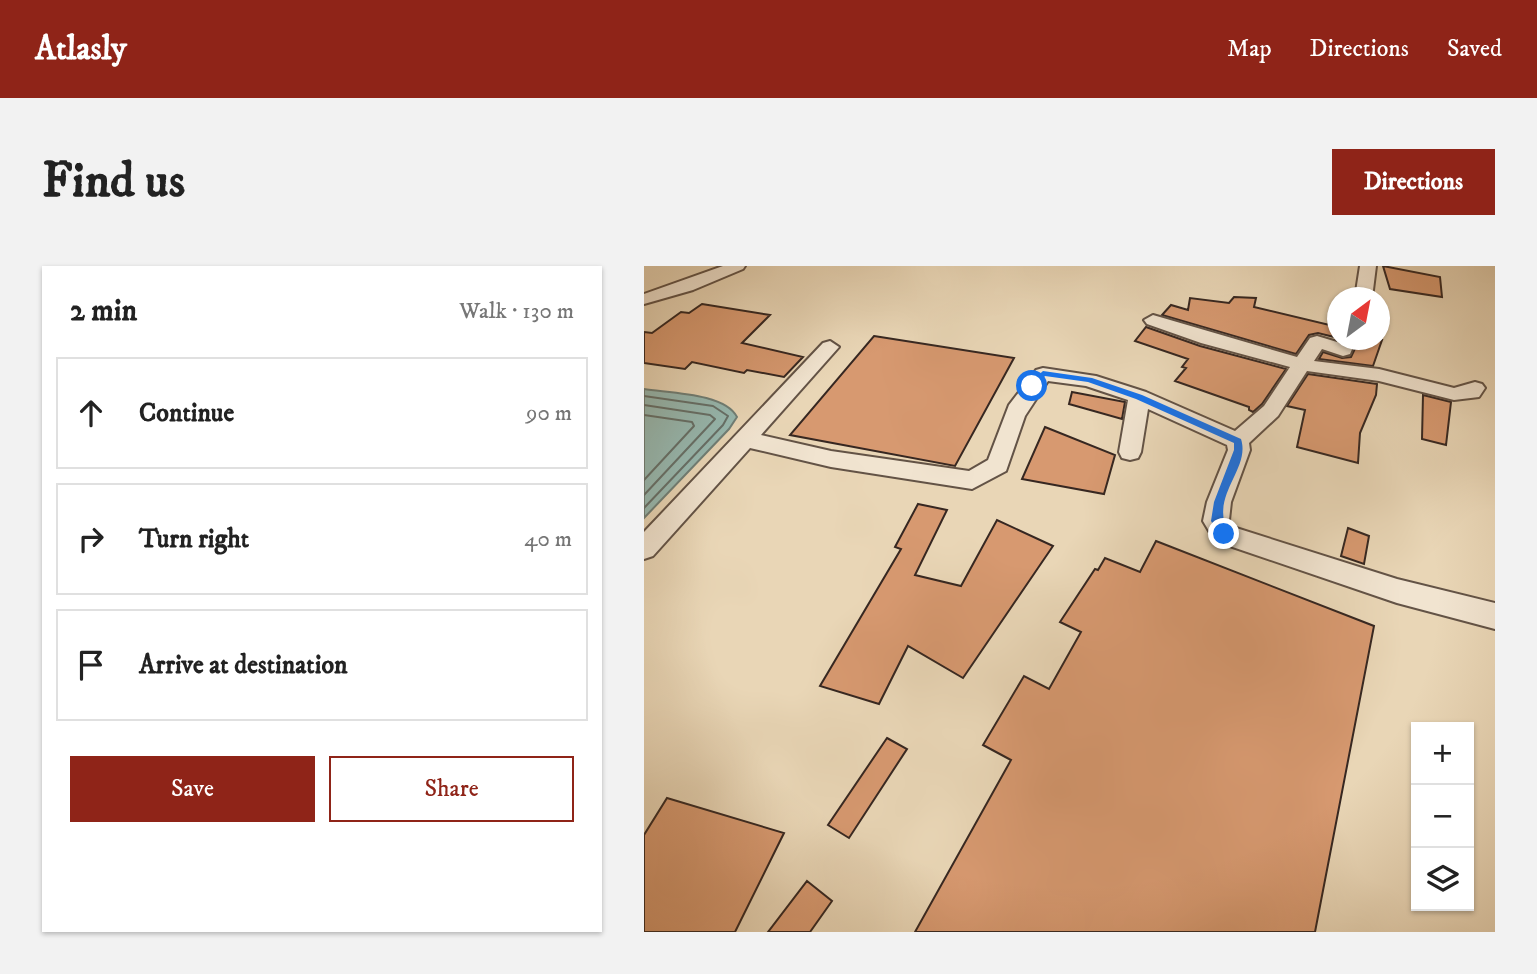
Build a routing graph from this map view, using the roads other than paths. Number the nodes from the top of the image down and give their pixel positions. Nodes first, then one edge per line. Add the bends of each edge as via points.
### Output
1 (737, 266) edge
2 (1368, 266) edge
3 (1365, 287) edge
4 (644, 299) edge
5 (1153, 320) dead end
6 (1327, 345) edge
7 (831, 346) dead end
8 (1303, 365) junction
9 (1475, 388) dead end
10 (1139, 397) junction
11 (745, 439) junction
12 (1238, 441) junction
13 (1130, 452) dead end
14 (644, 549) edge
15 (1495, 616) edge

1 - 4 street
2 - 3 street
5 - 8 street
6 - 8 street via 1317,342
7 - 11 street
8 - 9 street via 1379,375 1454,394
8 - 12 street via 1270,411
10 - 11 street via 1089,380 1043,374 1007,428 998,465 972,480 831,459
10 - 12 street
10 - 13 street
11 - 14 street
12 - 15 street via 1216,521 1224,534 1397,591

